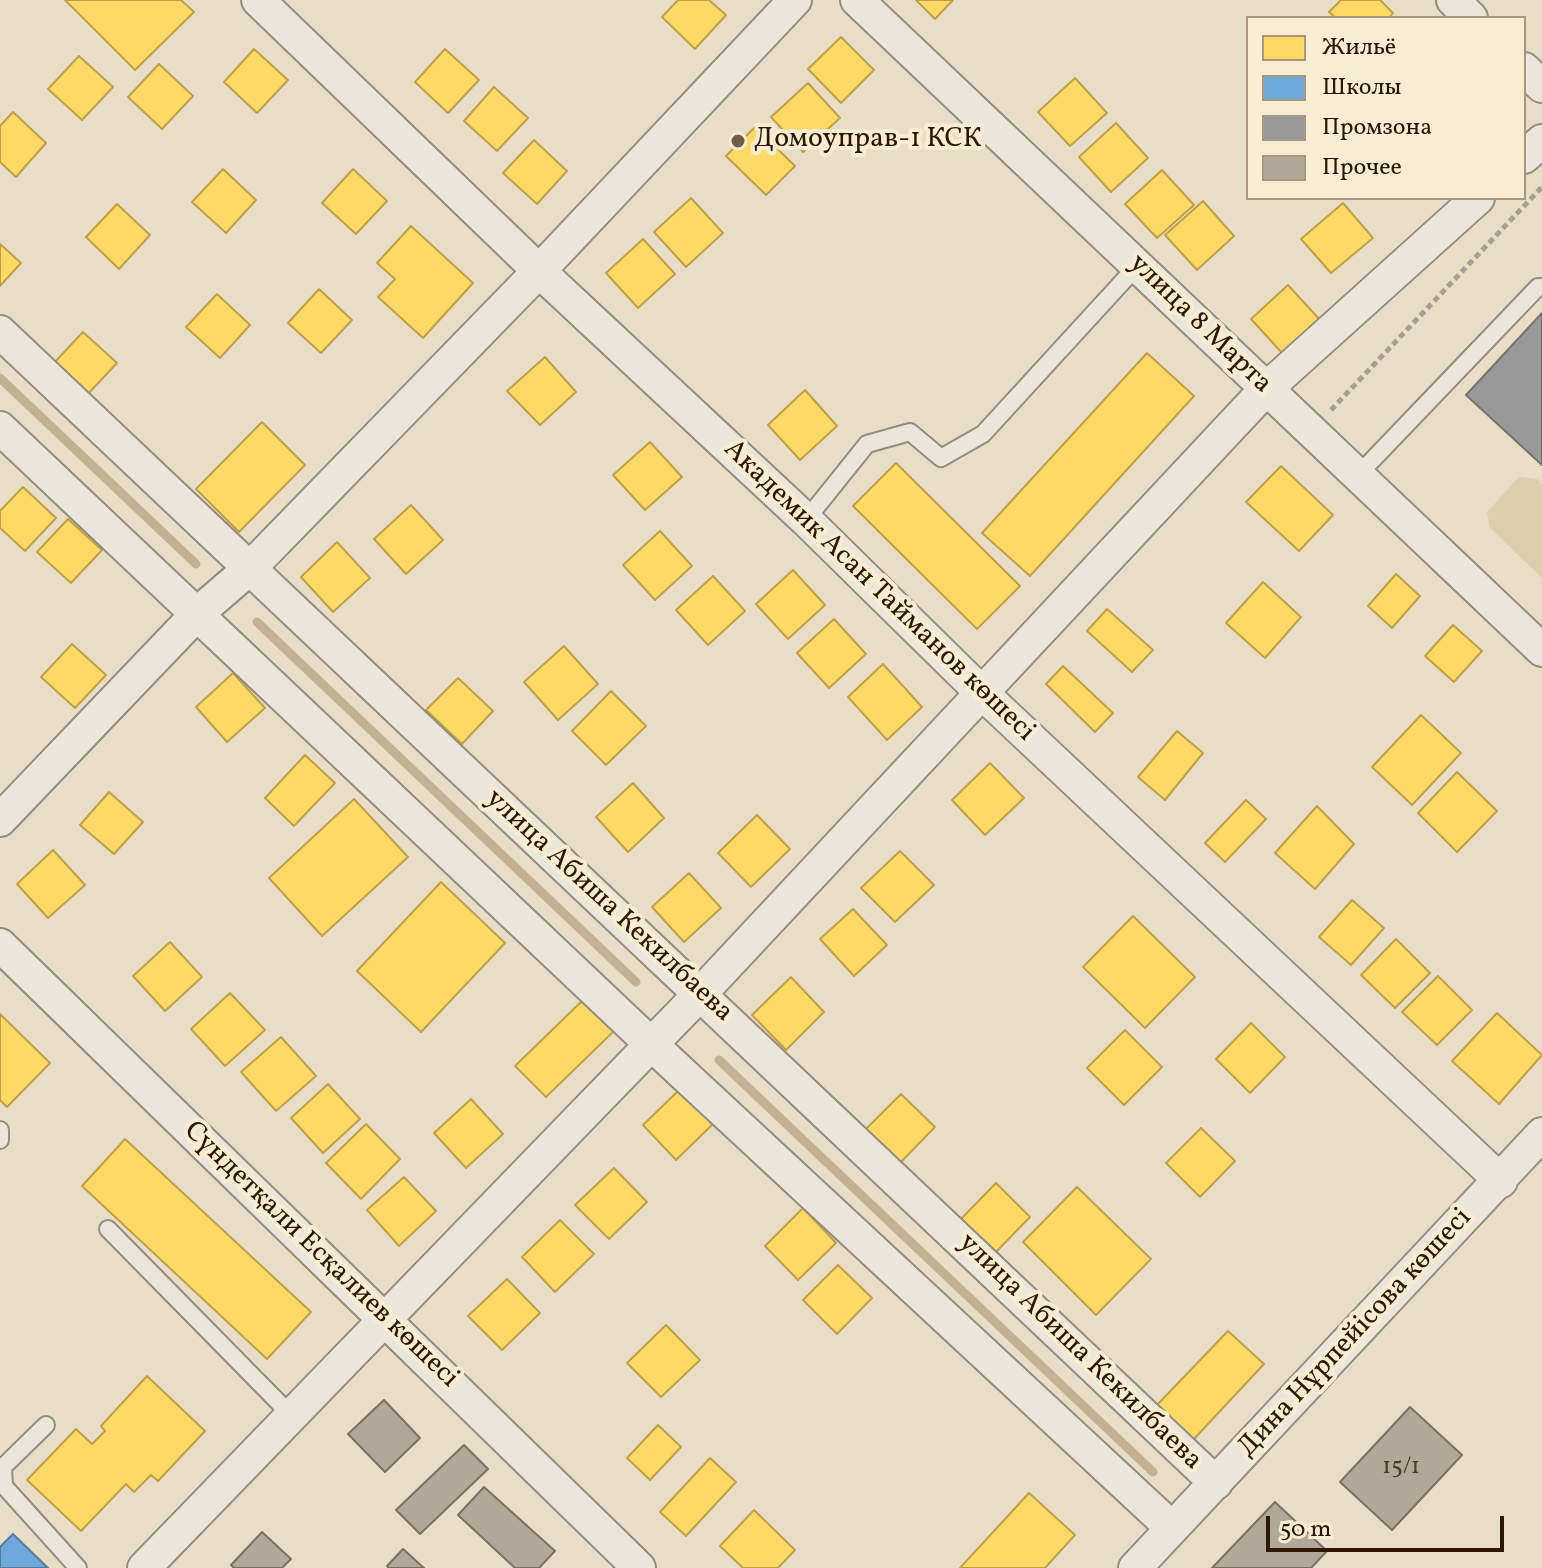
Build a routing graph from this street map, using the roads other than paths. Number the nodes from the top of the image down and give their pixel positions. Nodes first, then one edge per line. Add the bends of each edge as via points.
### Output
1 (258, 0) edge
2 (795, 0) edge
3 (857, 0) edge
4 (1453, 0) edge
5 (1469, 16) edge
6 (1526, 71) edge
7 (1542, 86) edge
8 (1542, 141) edge
9 (1526, 155) edge
10 (1476, 200) edge
11 (1137, 266) junction
12 (539, 271) junction
13 (1542, 287) edge
14 (0, 332) edge
15 (1266, 389) junction
16 (0, 428) edge
17 (1358, 475) junction
18 (806, 520) junction
19 (249, 569) junction
20 (198, 613) junction
21 (1542, 650) edge
22 (983, 694) junction
23 (0, 820) edge
24 (0, 945) edge
25 (701, 993) junction
26 (652, 1045) junction
27 (0, 1130) edge
28 (1542, 1134) edge
29 (0, 1140) edge
30 (1501, 1181) junction
31 (108, 1229) dead end
32 (386, 1320) junction
33 (292, 1416) junction
34 (46, 1425) dead end
35 (1216, 1483) junction
36 (1172, 1528) junction
37 (78, 1568) edge
38 (144, 1568) edge
39 (639, 1568) edge
40 (1135, 1568) edge

1 - 12 street, Академик Асан Тайманов көшесі
2 - 12 street
3 - 11 street, улица 8 Марта
4 - 5 street
6 - 7 street
8 - 9 street
10 - 15 street
11 - 15 street, улица 8 Марта
11 - 18 lane via 983,434 941,458 910,432 867,444
12 - 18 street, Академик Асан Тайманов көшесі
12 - 19 street
13 - 17 lane
14 - 19 street, улица Абиша Кекилбаева
15 - 17 street, улица 8 Марта
15 - 22 street
16 - 20 street
17 - 21 street, улица 8 Марта
18 - 22 street, Академик Асан Тайманов көшесі
19 - 20 street
19 - 25 street, улица Абиша Кекилбаева
20 - 23 street
20 - 26 street
22 - 25 street
22 - 30 street, Академик Асан Тайманов көшесі
24 - 32 street, Сүндетқали Есқалиев көшесі
25 - 26 street
25 - 35 street, улица Абиша Кекилбаева
26 - 32 street
26 - 36 street
27 - 29 lane
28 - 30 street, Дина Нұрпейісова көшесі
30 - 35 street, Дина Нұрпейісова көшесі
31 - 33 lane
32 - 33 street
32 - 39 street, Сүндетқали Есқалиев көшесі
33 - 38 street
34 - 37 lane via 3,1467 4,1486
35 - 36 street, Дина Нұрпейісова көшесі
36 - 40 street, Дина Нұрпейісова көшесі

